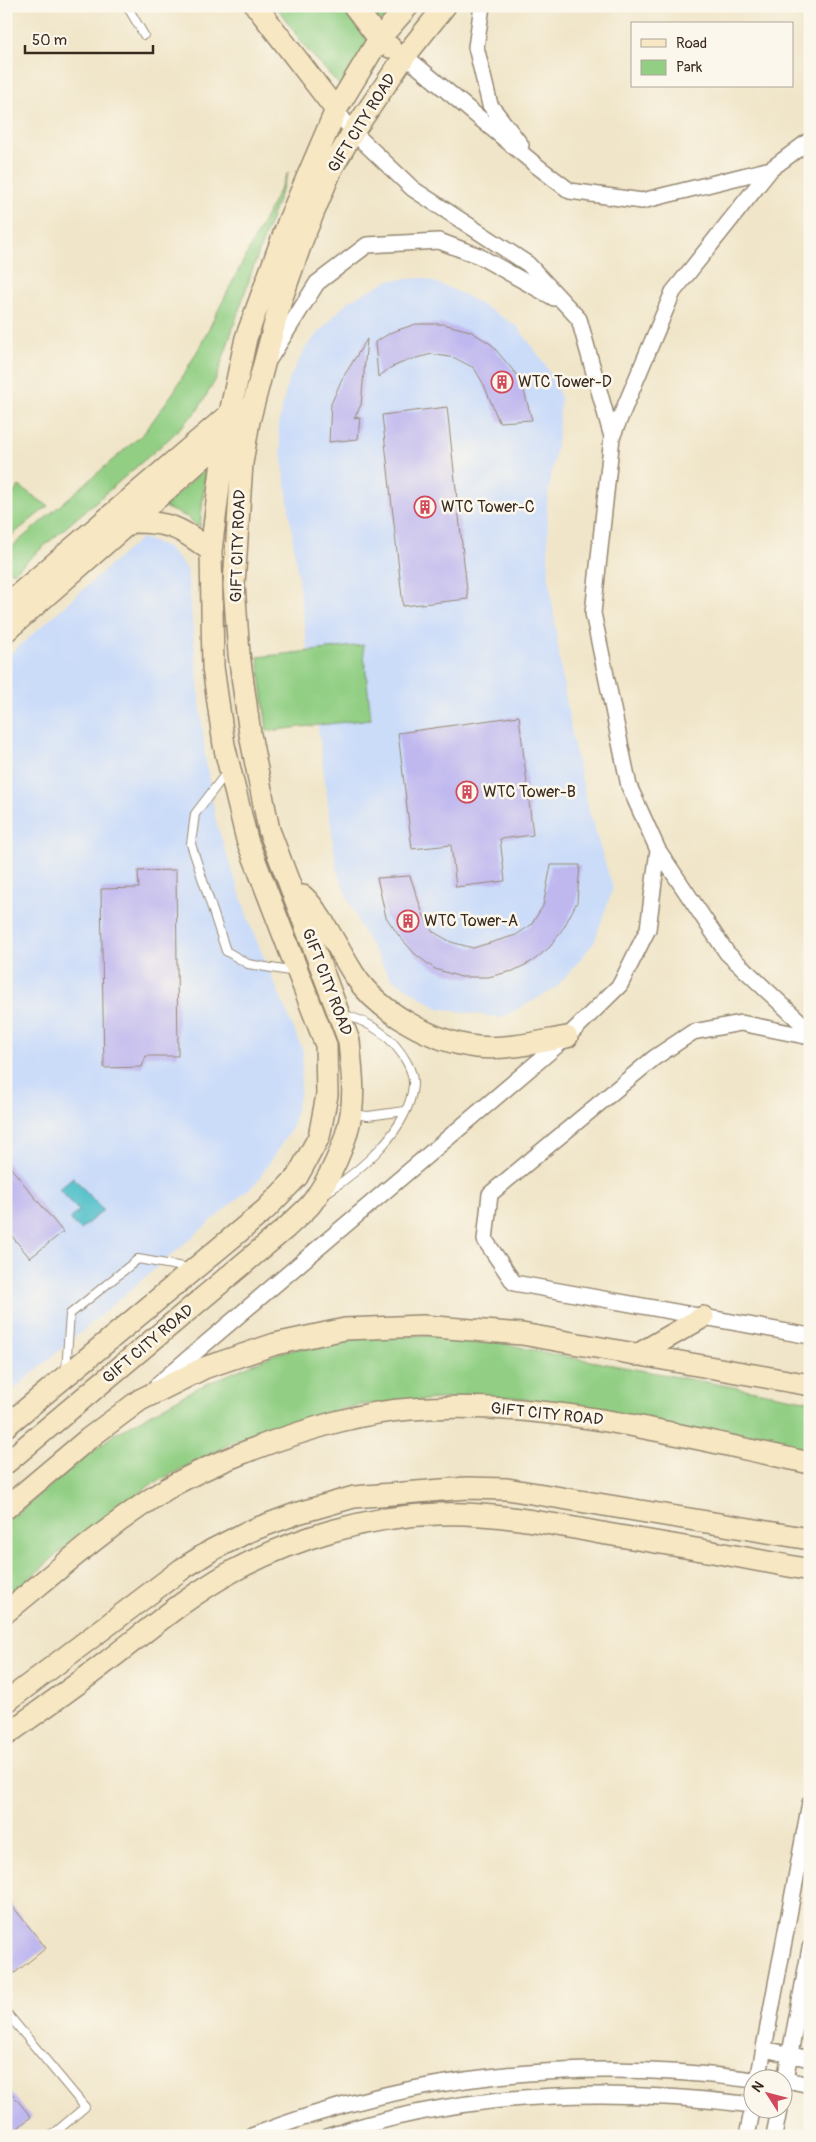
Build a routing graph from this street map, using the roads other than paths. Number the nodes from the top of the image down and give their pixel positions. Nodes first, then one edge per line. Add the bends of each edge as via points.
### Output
1 (127, 6) edge
2 (256, 6) edge
3 (354, 6) edge
4 (408, 6) edge
5 (445, 6) edge
6 (482, 6) edge
7 (144, 36) dead end
8 (379, 39) junction
9 (404, 56) junction
10 (336, 110) junction
11 (353, 132) junction
12 (810, 140) edge
13 (537, 166) junction
14 (771, 169) junction
15 (567, 306) junction
16 (260, 380) junction
17 (239, 417) junction
18 (225, 437) junction
19 (612, 437) junction
20 (128, 522) junction
21 (211, 550) junction
22 (8, 601) edge
23 (6, 631) edge
24 (230, 768) junction
25 (658, 850) junction
26 (290, 888) junction
27 (300, 973) junction
28 (339, 1014) junction
29 (810, 1031) edge
30 (567, 1037) junction
31 (810, 1037) edge
32 (405, 1111) junction
33 (351, 1113) junction
34 (311, 1204) junction
35 (194, 1269) junction
36 (703, 1317) junction
37 (810, 1336) edge
38 (637, 1355) junction
39 (66, 1376) junction
40 (810, 1385) edge
41 (140, 1400) junction
42 (6, 1426) edge
43 (6, 1463) edge
44 (810, 1463) edge
45 (6, 1508) edge
46 (810, 1539) edge
47 (810, 1570) edge
48 (6, 1612) edge
49 (6, 1702) edge
50 (6, 1735) edge
51 (810, 1803) edge
52 (810, 1948) edge
53 (6, 2012) edge
54 (764, 2049) junction
55 (790, 2054) junction
56 (810, 2059) edge
57 (759, 2070) edge
58 (787, 2070) edge
59 (744, 2077) edge
60 (794, 2084) edge
61 (810, 2085) edge
62 (744, 2103) edge
63 (750, 2120) edge
64 (777, 2120) edge
65 (51, 2136) edge
66 (252, 2136) edge
67 (329, 2136) edge
68 (747, 2136) edge
69 (774, 2136) edge

1 - 7 lane
2 - 10 street, GIFT CITY ROAD
3 - 8 street, GIFT CITY ROAD
4 - 8 street, GIFT CITY ROAD
5 - 9 street, GIFT CITY ROAD
6 - 13 street via 476,47 490,105
8 - 9 street, GIFT CITY ROAD
8 - 10 street, GIFT CITY ROAD
9 - 11 street, GIFT CITY ROAD
9 - 13 street
10 - 11 street
10 - 17 street, GIFT CITY ROAD via 289,220 246,338
11 - 15 street via 414,189 528,264
11 - 16 street, GIFT CITY ROAD via 332,168 303,238 281,300
12 - 14 street
13 - 14 street via 570,191 642,201
14 - 19 street via 673,292
15 - 16 street via 479,256 439,241 367,245 317,283
15 - 19 street via 579,319
16 - 17 street, GIFT CITY ROAD
17 - 18 street
17 - 22 street
17 - 26 street, GIFT CITY ROAD via 242,463 234,585 239,654 250,734 269,830
18 - 20 street
18 - 21 street, GIFT CITY ROAD
19 - 25 street via 593,613 629,786
20 - 21 street, GIFT CITY ROAD via 156,522 180,530
20 - 23 street
21 - 24 street, GIFT CITY ROAD via 213,667
24 - 27 street, GIFT CITY ROAD via 247,840
24 - 27 lane via 196,814 191,844 226,951 248,964
25 - 29 street via 728,953
25 - 30 street via 648,929 620,986
26 - 28 street, GIFT CITY ROAD
26 - 30 street via 305,898 374,1000 398,1016 434,1035 476,1046 510,1046
27 - 35 street, GIFT CITY ROAD via 326,1045 327,1095 319,1137 297,1177 266,1210
28 - 32 lane via 358,1018 388,1038 404,1056 413,1084
28 - 33 street, GIFT CITY ROAD via 349,1041
30 - 41 street
31 - 36 street via 741,1023 693,1032 654,1058 490,1194 485,1240 514,1283
32 - 33 lane via 368,1116
32 - 34 lane via 386,1144 341,1184
33 - 34 street, GIFT CITY ROAD via 329,1174
34 - 43 street, GIFT CITY ROAD
35 - 39 street, GIFT CITY ROAD
35 - 39 lane via 138,1259 70,1314
36 - 37 street
36 - 38 street
38 - 40 street
38 - 41 street via 522,1334 423,1326 345,1329 275,1344 204,1368
39 - 42 street, GIFT CITY ROAD
41 - 45 street via 88,1438
44 - 48 street, GIFT CITY ROAD via 582,1415 487,1407 410,1409 361,1416 308,1429 226,1459 169,1488 106,1530
46 - 49 street via 507,1489 467,1488 354,1497 246,1532 212,1550 160,1585
47 - 50 street via 544,1522 456,1514 388,1518 305,1539 234,1571 158,1621
51 - 54 street
52 - 55 street
53 - 65 lane via 85,2107
54 - 55 street
54 - 57 street
55 - 56 street
55 - 58 street
59 - 66 street via 642,2069 517,2073 375,2097
60 - 61 street
62 - 67 street via 660,2095 519,2098 426,2111
63 - 68 street
64 - 69 street

